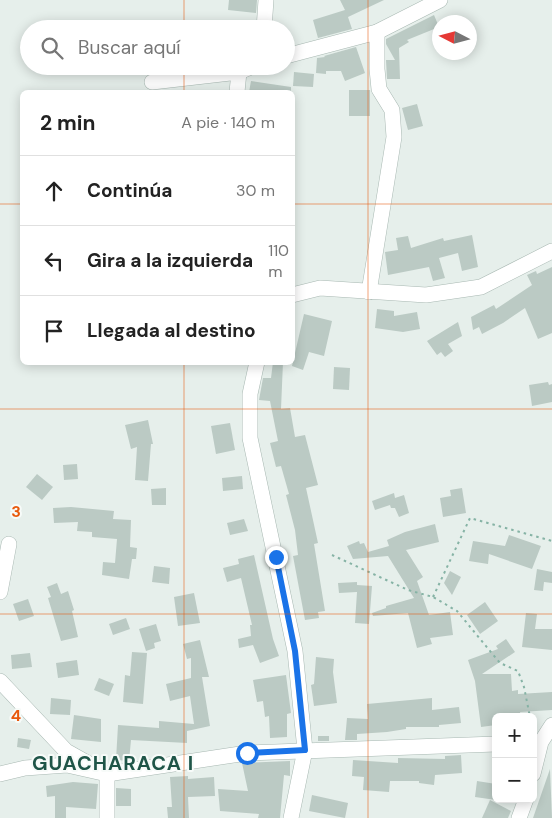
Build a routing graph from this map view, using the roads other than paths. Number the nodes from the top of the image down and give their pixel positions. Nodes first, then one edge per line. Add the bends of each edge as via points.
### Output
1 (266, 0) edge
2 (440, 0) edge
3 (265, 20) edge
4 (377, 32) junction
5 (295, 54) edge
6 (213, 75) edge
7 (239, 75) edge
8 (152, 82) dead end
9 (237, 90) edge
10 (552, 251) edge
11 (369, 292) junction
12 (295, 294) edge
13 (256, 365) edge
14 (9, 544) dead end
15 (0, 592) edge
16 (0, 681) edge
17 (552, 725) edge
18 (537, 742) edge
19 (492, 744) edge
20 (305, 750) junction
21 (0, 774) edge
22 (108, 774) junction
23 (525, 803) edge
24 (107, 818) edge
25 (291, 818) edge
26 (519, 818) edge

1 - 3 street
2 - 4 street
4 - 5 street
4 - 11 street via 379,89 392,110 394,137
6 - 8 street
7 - 9 street
10 - 11 street via 481,287 426,296
11 - 12 street via 320,288
13 - 20 street via 250,394 250,438 295,651
14 - 15 street
16 - 22 street via 66,752
17 - 18 street
19 - 20 street
20 - 22 street via 247,753
20 - 25 street
21 - 22 street via 25,768 67,765
22 - 24 street
23 - 26 street

